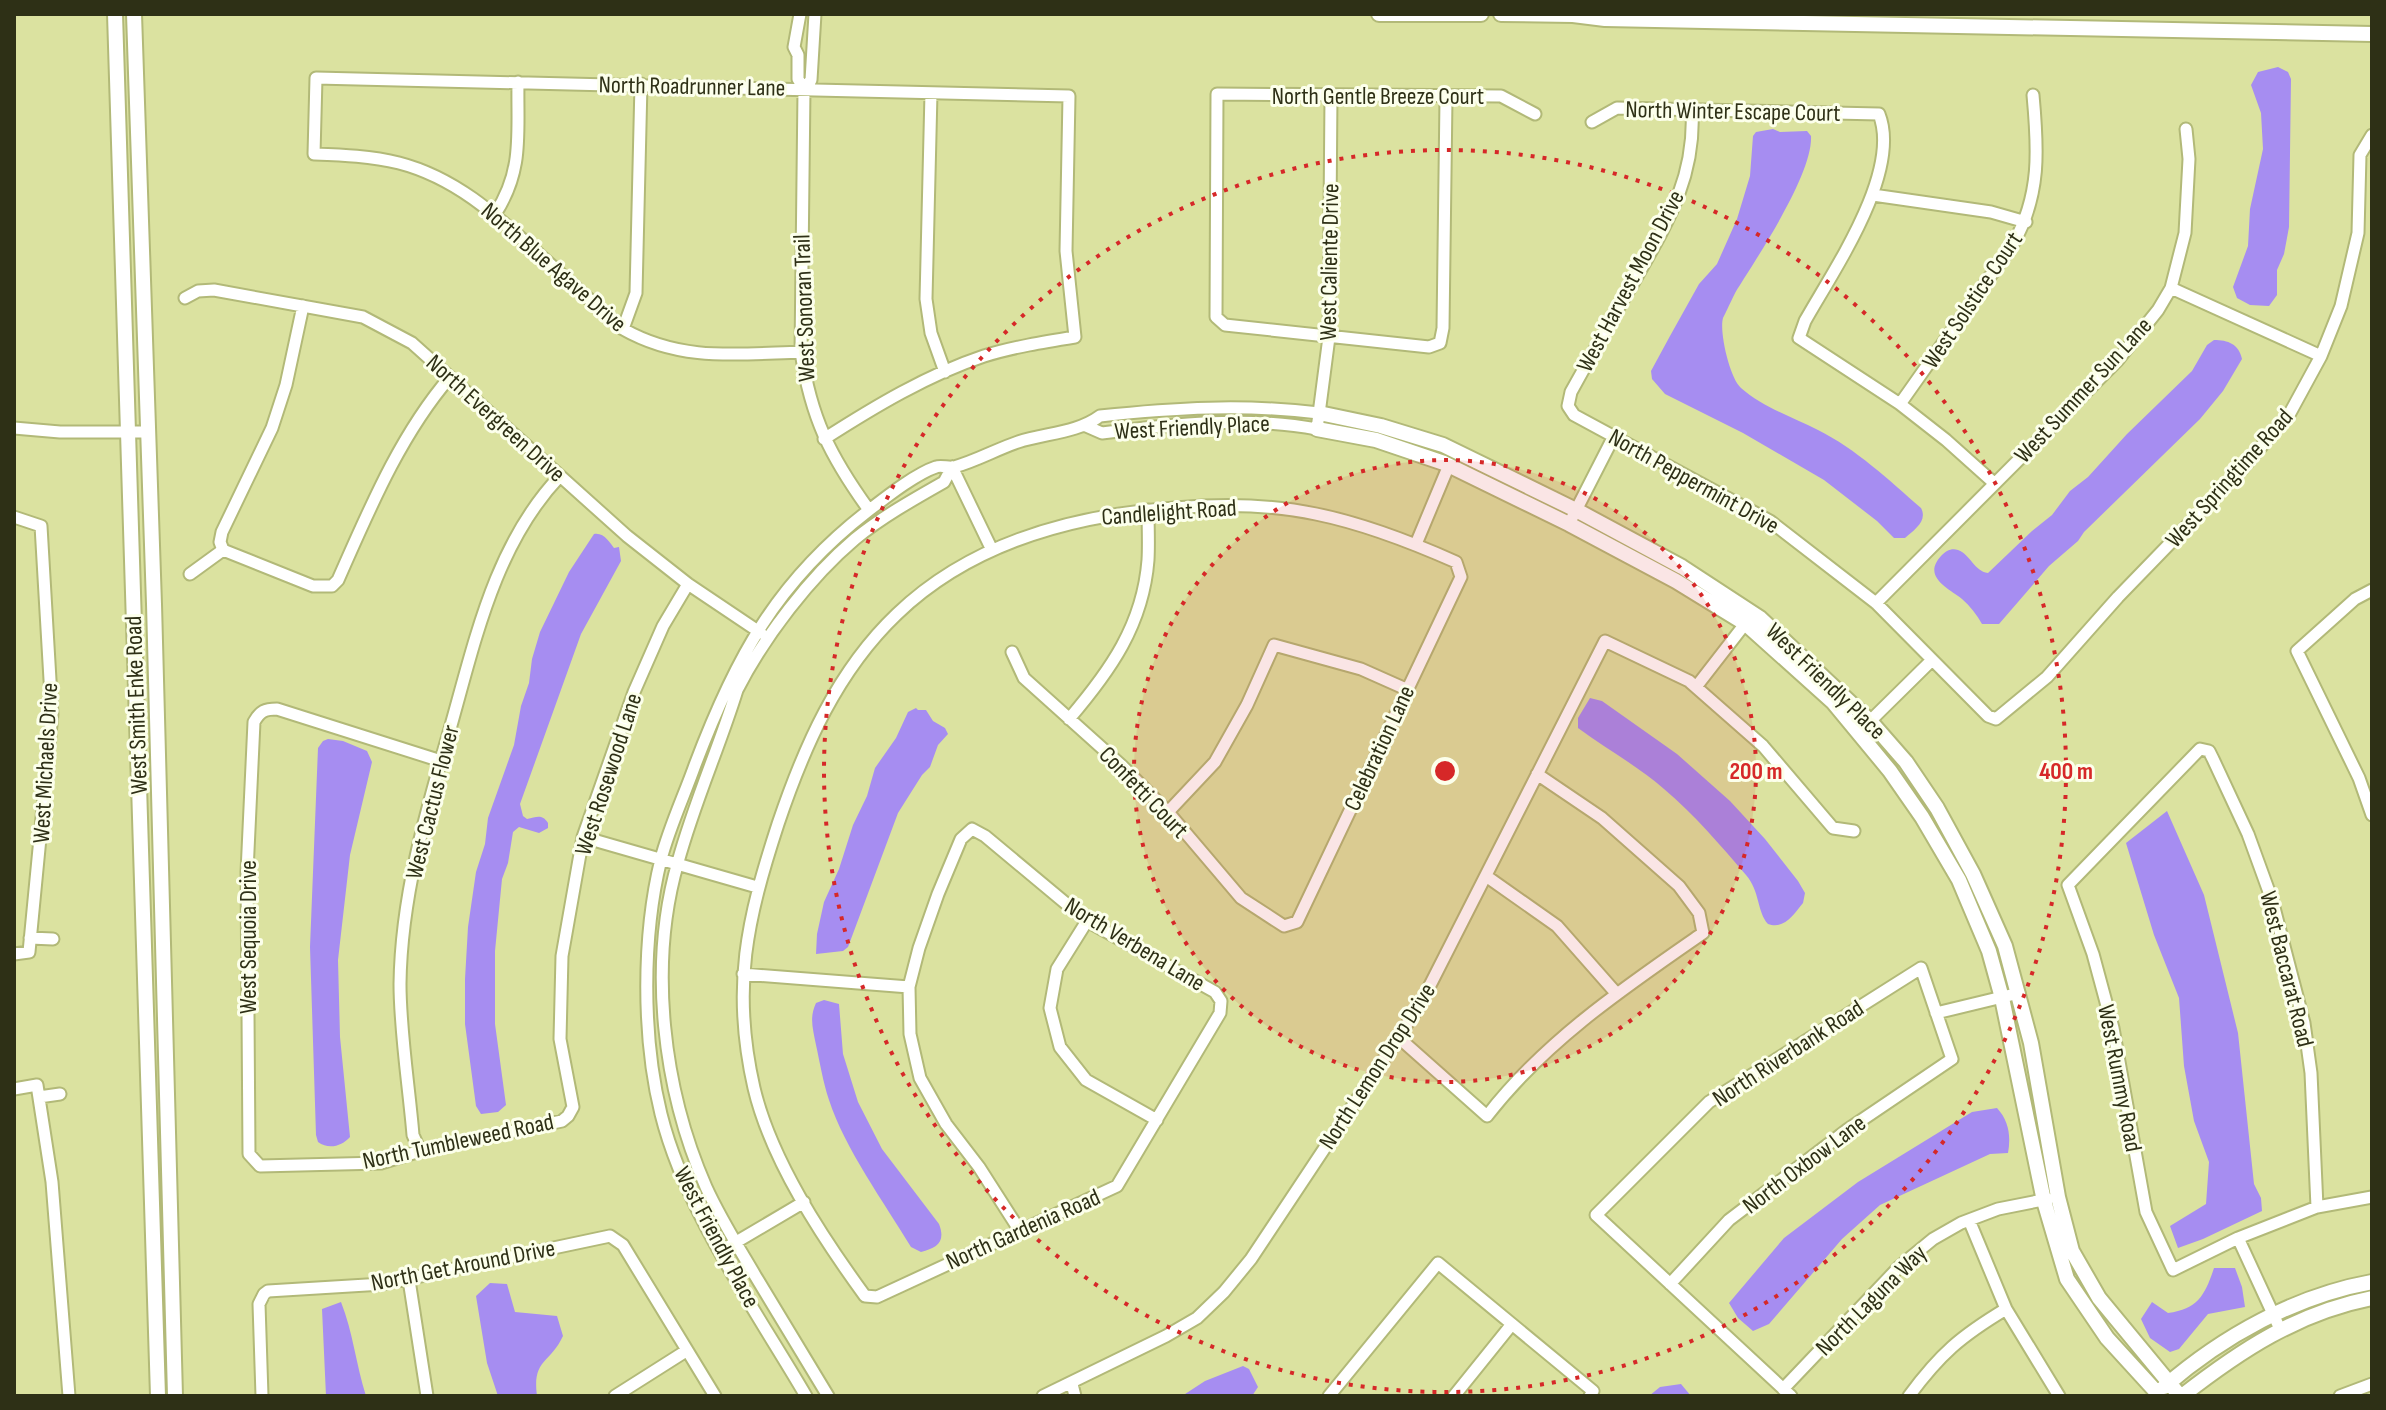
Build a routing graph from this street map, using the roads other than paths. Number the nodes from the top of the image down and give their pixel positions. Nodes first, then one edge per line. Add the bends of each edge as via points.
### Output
1 (115, 14) edge
2 (134, 14) edge
3 (800, 14) edge
4 (815, 14) edge
5 (1379, 14) edge
6 (1481, 14) edge
7 (1501, 14) edge
8 (1574, 15) edge
9 (2372, 34) edge
10 (518, 82) junction
11 (641, 84) junction
12 (804, 89) junction
13 (931, 93) junction
14 (1331, 95) junction
15 (2033, 95) dead end
16 (1446, 98) junction
17 (1692, 108) junction
18 (1535, 114) dead end
19 (1592, 122) dead end
20 (2186, 129) dead end
21 (2372, 135) edge
22 (314, 154) joint
23 (1873, 195) junction
24 (495, 214) junction
25 (2026, 222) junction
26 (2171, 288) junction
27 (185, 298) dead end
28 (303, 306) junction
29 (623, 329) junction
30 (1329, 337) junction
31 (801, 352) junction
32 (2321, 356) junction
33 (945, 372) junction
34 (450, 377) junction
35 (1900, 404) junction
36 (1568, 406) joint
37 (1319, 413) junction
38 (1086, 426) junction
39 (14, 428) edge
40 (1317, 429) junction
41 (146, 432) junction
42 (127, 434) junction
43 (1614, 436) junction
44 (824, 439) junction
45 (1449, 465) junction
46 (952, 467) junction
47 (560, 476) junction
48 (1994, 483) junction
49 (869, 510) junction
50 (1148, 510) junction
51 (1578, 511) junction
52 (14, 517) edge
53 (1569, 524) junction
54 (1416, 544) junction
55 (223, 550) junction
56 (992, 550) junction
57 (1456, 562) joint
58 (190, 574) dead end
59 (688, 584) junction
60 (2372, 590) edge
61 (1876, 603) junction
62 (1749, 618) junction
63 (758, 630) junction
64 (768, 638) junction
65 (1012, 652) dead end
66 (1932, 660) junction
67 (1696, 687) junction
68 (1406, 689) junction
69 (1069, 719) junction
70 (1996, 719) joint
71 (1871, 722) junction
72 (1859, 732) junction
73 (441, 761) junction
74 (1537, 774) junction
75 (1168, 812) junction
76 (2372, 815) edge
77 (1854, 831) dead end
78 (583, 837) junction
79 (661, 859) junction
80 (677, 863) junction
81 (1486, 876) junction
82 (2068, 885) joint
83 (757, 887) junction
84 (1087, 921) junction
85 (1284, 926) joint
86 (30, 938) junction
87 (53, 939) dead end
88 (14, 954) edge
89 (743, 974) junction
90 (909, 987) junction
91 (1616, 993) junction
92 (2019, 993) junction
93 (2002, 998) junction
94 (1221, 1001) joint
95 (1936, 1013) junction
96 (1398, 1037) junction
97 (14, 1089) edge
98 (38, 1091) junction
99 (60, 1094) dead end
100 (568, 1116) joint
101 (1157, 1120) junction
102 (420, 1151) junction
103 (254, 1160) joint
104 (2372, 1197) edge
105 (2051, 1199) junction
106 (804, 1202) junction
107 (2317, 1207) junction
108 (1969, 1220) junction
109 (1020, 1231) junction
110 (2238, 1238) junction
111 (736, 1243) junction
112 (721, 1251) junction
113 (409, 1280) junction
114 (2372, 1282) edge
115 (1670, 1284) junction
116 (865, 1296) joint
117 (2372, 1298) edge
118 (2006, 1309) junction
119 (2274, 1313) junction
120 (1512, 1324) junction
121 (2280, 1329) junction
122 (686, 1351) junction
123 (2169, 1383) junction
124 (2372, 1384) edge
125 (1073, 1390) edge
126 (1591, 1393) edge
127 (1787, 1393) edge
128 (2157, 1395) edge
129 (69, 1396) edge
130 (158, 1396) edge
131 (175, 1396) edge
132 (262, 1396) edge
133 (427, 1396) edge
134 (615, 1396) edge
135 (715, 1396) edge
136 (806, 1396) edge
137 (828, 1396) edge
138 (1043, 1396) edge
139 (1329, 1396) edge
140 (1454, 1396) edge
141 (1909, 1396) edge
142 (2059, 1396) edge
143 (2181, 1396) edge
144 (2340, 1396) edge

1 - 42 street, West Smith Enke Road
2 - 41 street, West Smith Enke Road
3 - 12 street, West Sonoran Trail via 794,47
4 - 12 street, West Sonoran Trail via 811,80
5 - 6 street
7 - 8 street
8 - 9 street
10 - 11 street, North Roadrunner Lane
10 - 22 street, North Roadrunner Lane via 316,78
10 - 24 street via 515,175
11 - 12 street, North Roadrunner Lane
11 - 29 street via 636,293
12 - 13 street, North Roadrunner Lane
12 - 31 street, West Sonoran Trail
13 - 33 street via 926,299
13 - 33 street, North Roadrunner Lane via 1069,96 1066,251 1075,337 983,357
14 - 16 street, North Gentle Breeze Court
14 - 30 street, West Caliente Drive
14 - 30 street, North Gentle Breeze Court via 1217,94 1216,317 1225,325
15 - 25 street, West Solstice Court via 2037,166
16 - 18 street, North Gentle Breeze Court via 1501,96
16 - 30 street via 1440,343 1429,347
17 - 19 street, North Winter Escape Court via 1617,108
17 - 23 street, North Winter Escape Court via 1879,114 1882,161
17 - 36 street, West Harvest Moon Drive via 1688,172 1675,208 1571,392
20 - 26 street, West Summer Sun Lane via 2185,233
21 - 32 street, West Springtime Road via 2360,155 2358,233 2345,292
22 - 24 street, North Blue Agave Drive via 360,156 433,174
23 - 25 street
23 - 35 street via 1799,338
24 - 29 street, North Blue Agave Drive
25 - 35 street, West Solstice Court
26 - 32 street
26 - 48 street, West Summer Sun Lane via 2117,361
27 - 28 street, North Evergreen Drive via 214,290
28 - 34 street, North Evergreen Drive via 387,327
28 - 55 street via 272,428 222,532
29 - 31 street, North Blue Agave Drive via 646,343 686,353
30 - 37 street, West Caliente Drive
31 - 44 street, West Sonoran Trail via 807,393
32 - 70 street, West Springtime Road via 2290,413 2242,469 2047,677
33 - 44 street
34 - 47 street, North Evergreen Drive
34 - 55 street via 427,404 388,473 332,586 313,586
35 - 48 street
36 - 43 street, North Peppermint Drive via 1574,415
37 - 38 street, West Friendly Place via 1216,406 1100,416
37 - 40 street, West Caliente Drive
37 - 51 street, West Friendly Place via 1443,445
38 - 40 street, West Friendly Place via 1102,433 1252,421
38 - 46 street, West Friendly Place via 1019,442
39 - 42 street
40 - 45 street, West Friendly Place via 1376,440
41 - 42 street
41 - 131 street, West Smith Enke Road
42 - 130 street, West Smith Enke Road
43 - 51 street
43 - 61 street, North Peppermint Drive via 1760,515
44 - 49 street, West Sonoran Trail
45 - 53 street, West Friendly Place
45 - 54 street
46 - 49 street, West Friendly Place via 937,466
46 - 56 street
46 - 64 street, West Friendly Place via 944,482 838,554
47 - 59 street, North Evergreen Drive
47 - 73 street, West Cactus Flower via 518,533 484,608
48 - 61 street, West Summer Sun Lane
49 - 63 street, West Friendly Place via 815,557
50 - 54 street, Candlelight Road via 1268,506 1363,525
50 - 56 street, Candlelight Road via 1094,516
50 - 69 street via 1148,561 1127,637 1107,675
51 - 53 street
51 - 62 street, West Friendly Place via 1682,567
52 - 86 street, West Michaels Drive via 41,526 52,714
53 - 62 street, West Friendly Place
54 - 57 street, Candlelight Road
55 - 58 street
56 - 83 street, Candlelight Road via 951,572 897,614 852,666 823,712 794,776
57 - 68 street, Celebration Lane via 1461,577
59 - 63 street, North Evergreen Drive
59 - 78 street, West Rosewood Lane via 634,692
60 - 76 street via 2297,651
61 - 66 street, North Peppermint Drive
62 - 67 street
62 - 71 street, West Friendly Place
62 - 72 street, West Friendly Place
63 - 64 street, North Evergreen Drive
63 - 79 street, West Friendly Place via 721,698
64 - 80 street, West Friendly Place via 737,690
65 - 69 street, Confetti Court via 1024,678
66 - 70 street, North Peppermint Drive
66 - 71 street
67 - 74 street, North Lemon Drop Drive via 1605,641
67 - 77 street via 1763,746 1833,828
68 - 75 street via 1361,669 1274,645 1215,762
68 - 85 street, Celebration Lane via 1297,922
69 - 75 street, Confetti Court
71 - 72 street
71 - 92 street, West Friendly Place via 1906,762 1945,821 2005,946
72 - 93 street, West Friendly Place via 1922,817 1959,880
73 - 102 street, West Cactus Flower via 413,872 400,986 413,1135
73 - 103 street, West Sequoia Drive via 277,709 259,713 254,722 247,872 249,1154
74 - 81 street, North Lemon Drop Drive
74 - 91 street via 1602,818 1679,886 1699,913 1703,933
75 - 85 street, Confetti Court via 1241,898
78 - 79 street
78 - 100 street, West Rosewood Lane via 562,956 560,1039 573,1107
79 - 80 street
79 - 112 street, West Friendly Place via 648,958 652,1065 674,1157
80 - 83 street
80 - 111 street, West Friendly Place via 662,959 671,1074 686,1137
81 - 91 street via 1557,926
81 - 96 street, North Lemon Drop Drive
82 - 107 street, West Baccarat Road via 2200,749 2209,751 2272,900 2304,1023
82 - 110 street, West Rummy Road via 2113,1028 2146,1212 2173,1270
83 - 89 street, Candlelight Road
84 - 90 street, North Verbena Lane via 972,829 961,839 938,894
84 - 94 street, North Verbena Lane via 1215,992
84 - 101 street via 1057,969 1050,1008 1060,1047 1086,1080
86 - 87 street
86 - 88 street, West Michaels Drive via 29,952
89 - 90 street
89 - 106 street, Candlelight Road via 743,1029 755,1092 775,1148
90 - 109 street via 910,1034 920,1078
91 - 96 street via 1510,1087 1487,1116
92 - 93 street
92 - 105 street, West Friendly Place via 2031,1043
93 - 95 street
93 - 105 street, West Friendly Place
94 - 101 street, North Gardenia Road via 1220,1013
95 - 115 street, North Oxbow Lane via 1952,1059 1729,1220
95 - 115 street, North Riverbank Road via 1921,968 1709,1102 1596,1215
96 - 125 street, North Lemon Drop Drive via 1224,1292 1197,1318
97 - 98 street
98 - 99 street
98 - 129 street via 52,1182
100 - 102 street, North Tumbleweed Road
101 - 109 street, North Gardenia Road via 1117,1186
102 - 103 street, North Tumbleweed Road via 381,1163 269,1168
104 - 107 street
105 - 108 street, North Laguna Way
105 - 123 street, West Friendly Place via 2099,1298
105 - 128 street, West Friendly Place via 2058,1250 2073,1289
106 - 111 street
106 - 116 street, Candlelight Road
107 - 110 street
108 - 118 street
108 - 127 street, North Laguna Way via 1933,1239 1899,1267
109 - 116 street, North Gardenia Road via 877,1297
110 - 119 street
111 - 112 street
111 - 137 street, West Friendly Place
112 - 136 street, West Friendly Place
113 - 122 street, North Get Around Drive via 615,1237
113 - 132 street, North Get Around Drive via 274,1289 264,1294 259,1304
113 - 133 street
114 - 119 street
115 - 127 street
117 - 121 street
118 - 141 street via 1953,1344
118 - 142 street
119 - 121 street
119 - 123 street
120 - 126 street
120 - 139 street via 1438,1263
120 - 140 street
121 - 143 street
122 - 134 street
122 - 135 street
123 - 128 street
123 - 143 street, West Friendly Place
124 - 144 street
125 - 138 street, North Lemon Drop Drive

